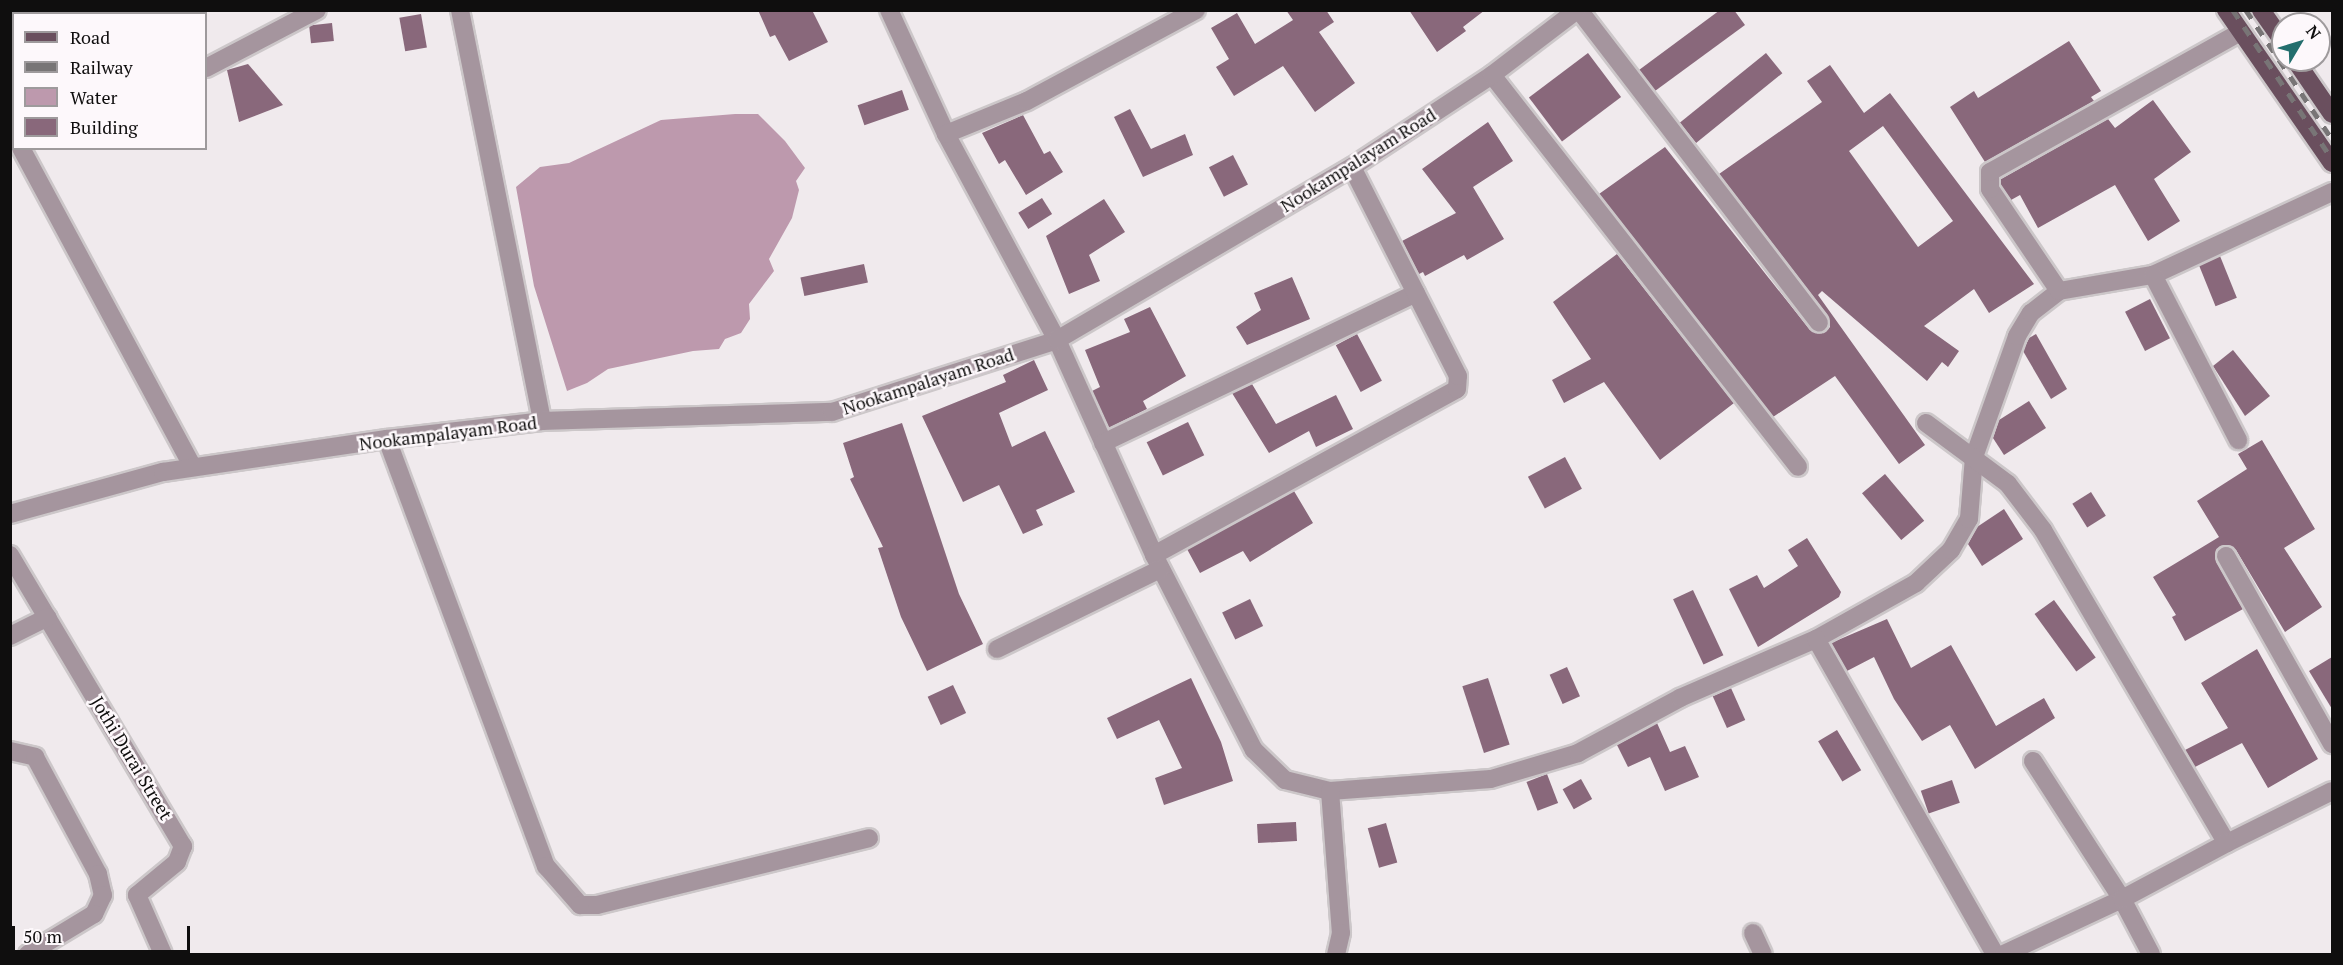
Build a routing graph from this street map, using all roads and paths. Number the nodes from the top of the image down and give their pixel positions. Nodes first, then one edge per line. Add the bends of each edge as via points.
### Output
1 (317, 10) edge
2 (459, 10) edge
3 (889, 10) edge
4 (1196, 10) edge
5 (1578, 10) edge
6 (2226, 10) edge
7 (2261, 10) edge
8 (2271, 25) edge
9 (2241, 32) junction
10 (207, 67) edge
11 (2303, 72) edge
12 (1492, 75) junction
13 (2332, 114) edge
14 (946, 134) junction
15 (22, 150) edge
16 (2332, 163) edge
17 (1352, 167) junction
18 (2332, 192) edge
19 (2153, 275) junction
20 (2059, 291) junction
21 (1416, 293) junction
22 (1819, 322) dead end
23 (1057, 340) junction
24 (542, 421) junction
25 (1926, 423) dead end
26 (387, 439) junction
27 (2238, 440) dead end
28 (1103, 443) junction
29 (1974, 457) junction
30 (193, 467) junction
31 (1798, 467) dead end
32 (10, 514) edge
33 (10, 555) edge
34 (2226, 556) dead end
35 (1157, 562) junction
36 (48, 617) junction
37 (10, 636) edge
38 (1816, 639) junction
39 (997, 649) dead end
40 (2332, 744) edge
41 (10, 751) edge
42 (2033, 760) dead end
43 (1330, 791) junction
44 (2332, 791) edge
45 (869, 838) dead end
46 (2227, 843) junction
47 (2122, 899) junction
48 (1753, 933) dead end
49 (28, 954) edge
50 (163, 954) edge
51 (1336, 954) edge
52 (1763, 954) edge
53 (1995, 954) edge
54 (2004, 954) edge
55 (2151, 954) edge

1 - 10 street
2 - 24 street
3 - 14 street
4 - 14 street via 1028,101
5 - 12 street, Nookampalayam Road
5 - 22 street
6 - 9 main road
7 - 8 main road
9 - 16 main road
9 - 20 street via 1990,172 1990,189
11 - 13 main road
12 - 17 street, Nookampalayam Road
12 - 31 street
14 - 23 street
15 - 30 street
17 - 21 street
17 - 23 street, Nookampalayam Road
18 - 19 street
19 - 20 street
19 - 27 street
20 - 29 street via 2031,313 2017,336
21 - 28 street
21 - 35 street via 1458,376 1457,389
23 - 24 street, Nookampalayam Road via 832,412
23 - 28 street
24 - 26 street, Nookampalayam Road
25 - 29 street
26 - 30 street, Nookampalayam Road
26 - 45 street via 546,866 580,905 597,905
28 - 35 street
29 - 38 street via 1969,519 1951,550 1916,583
29 - 46 street via 2008,484 2043,530
30 - 32 street, Nookampalayam Road
33 - 36 street, Jothi Durai Street
34 - 40 street
35 - 39 street
35 - 43 street via 1254,750 1285,780
36 - 37 street
36 - 50 street, Jothi Durai Street via 183,846 177,862 137,895
38 - 43 street via 1680,698 1578,753 1491,779
38 - 53 street
41 - 49 street via 35,757 98,874 104,895 94,914
42 - 47 street
43 - 51 street via 1341,933
44 - 46 street
46 - 47 street
47 - 54 street
47 - 55 street
48 - 52 street

